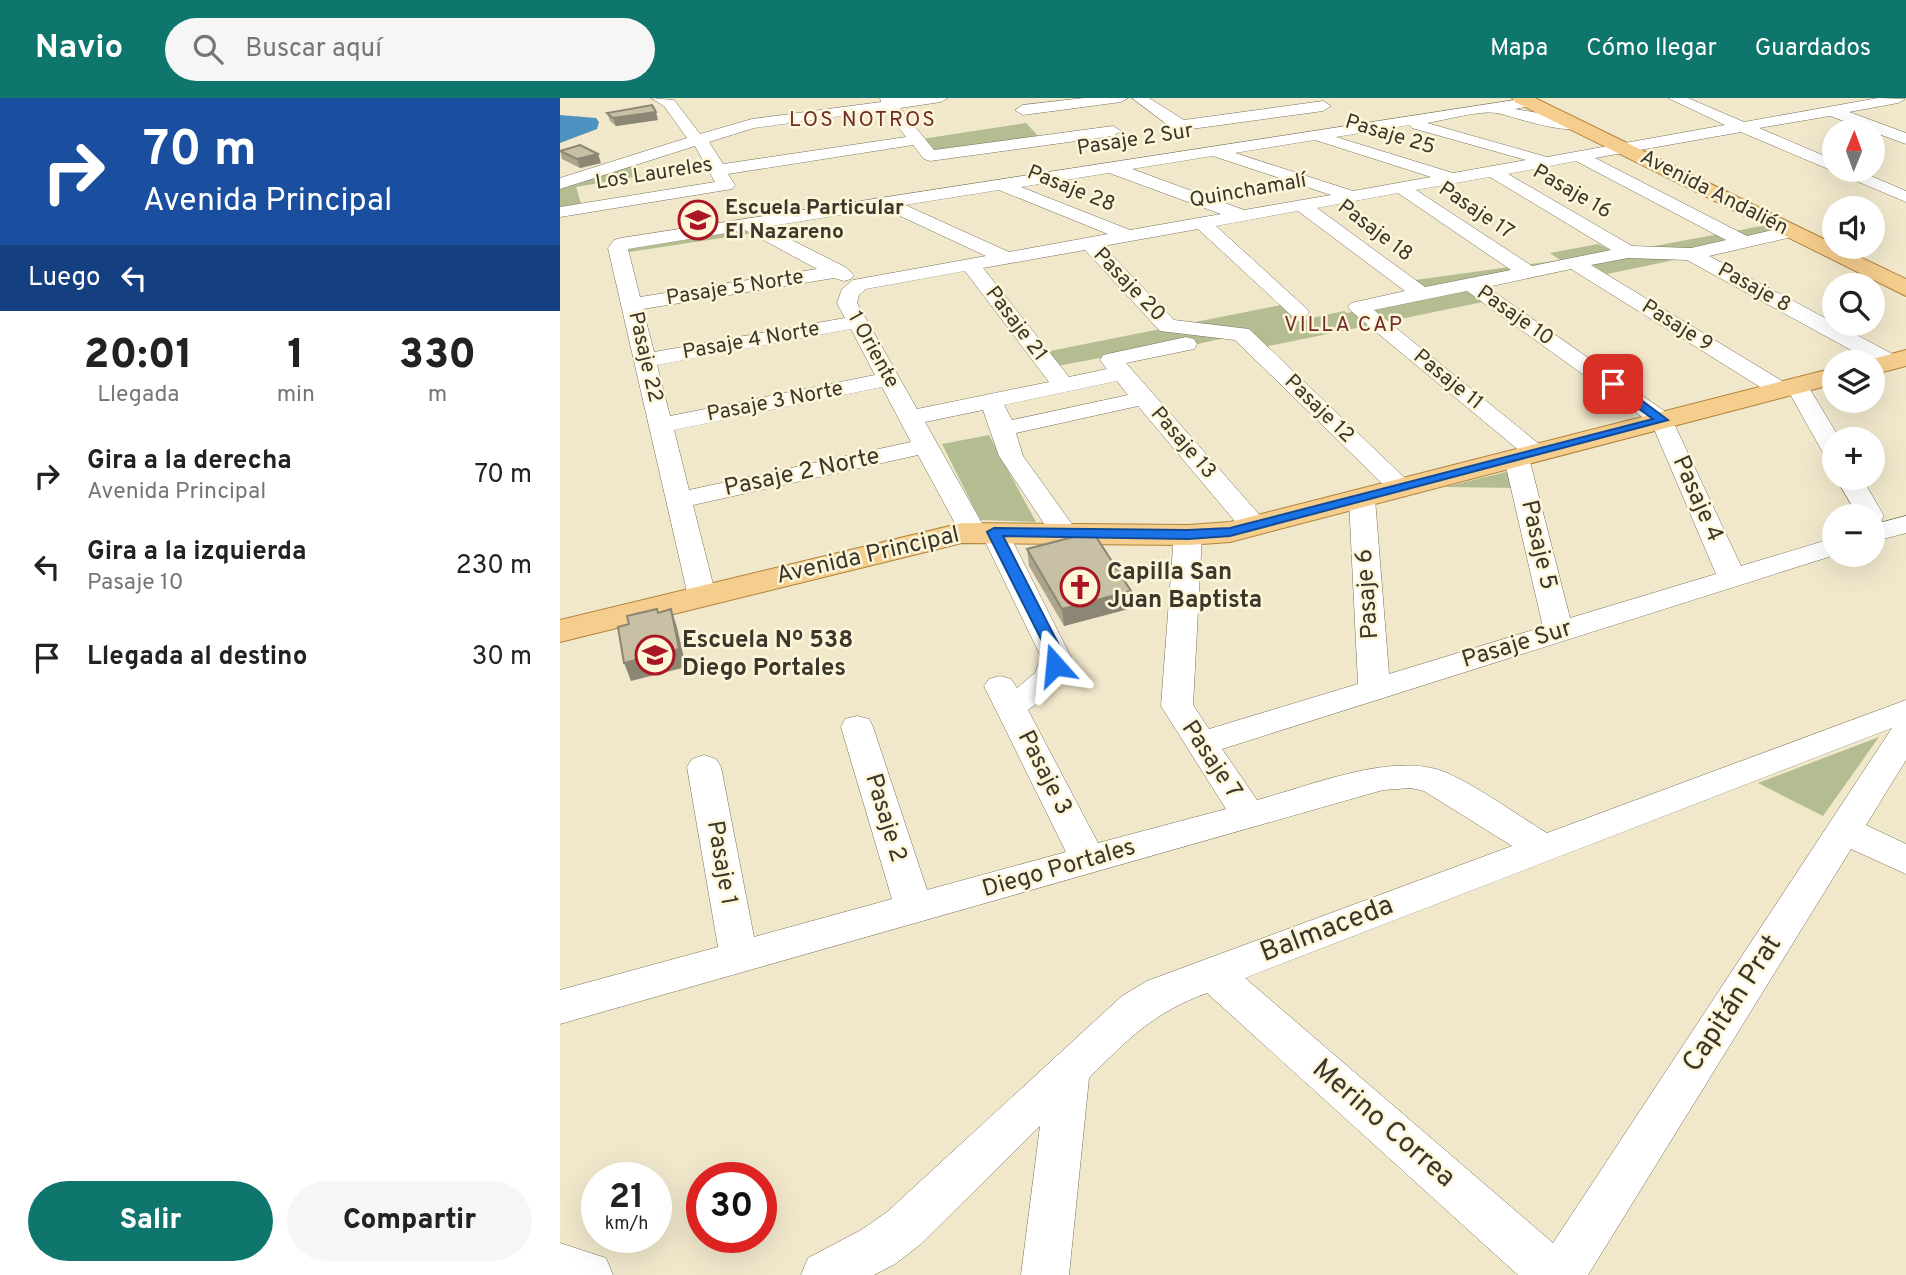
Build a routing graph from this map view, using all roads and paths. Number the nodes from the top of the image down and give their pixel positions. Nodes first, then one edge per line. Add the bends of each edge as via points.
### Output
1 (688, 98) edge
2 (941, 98) edge
3 (1121, 98) edge
4 (1139, 98) edge
5 (1675, 98) edge
6 (1798, 98) edge
7 (1897, 98) edge
8 (1530, 99) edge
9 (664, 100) edge
10 (888, 102) edge
11 (1317, 102) edge
12 (1906, 102) edge
13 (766, 106) dead end
14 (1494, 108) junction
15 (1832, 111) junction
16 (778, 120) junction
17 (1406, 121) junction
18 (1578, 125) junction
19 (1744, 127) junction
20 (1113, 131) dead end
21 (1314, 136) junction
22 (1906, 139) edge
23 (696, 140) junction
24 (916, 140) junction
25 (1053, 140) junction
26 (1635, 146) junction
27 (1212, 151) junction
28 (1578, 156) junction
29 (1822, 161) edge
30 (1548, 162) junction
31 (1110, 167) junction
32 (719, 170) junction
33 (1492, 171) junction
34 (1453, 178) junction
35 (1871, 182) edge
36 (560, 184) edge
37 (999, 184) junction
38 (1400, 187) junction
39 (1351, 196) junction
40 (1906, 197) edge
41 (884, 202) junction
42 (1301, 205) junction
43 (560, 212) edge
44 (1242, 215) junction
45 (1201, 222) junction
46 (757, 229) junction
47 (1789, 232) junction
48 (1126, 235) junction
49 (1822, 238) edge
50 (1087, 242) junction
51 (1744, 242) junction
52 (1628, 252) junction
53 (1691, 254) junction
54 (1005, 257) junction
55 (1866, 259) edge
56 (969, 263) junction
57 (1574, 263) junction
58 (838, 271) junction
59 (1528, 272) junction
60 (1906, 278) edge
61 (860, 284) junction
62 (1470, 284) junction
63 (1906, 289) edge
64 (1421, 294) junction
65 (632, 305) junction
66 (1300, 312) dead end
67 (856, 321) junction
68 (1236, 332) joint
69 (1186, 344) dead end
70 (646, 360) junction
71 (1889, 362) edge
72 (1117, 366) junction
73 (888, 379) junction
74 (1822, 379) edge
75 (1063, 386) junction
76 (1789, 388) junction
77 (1144, 398) junction
78 (989, 401) junction
79 (910, 418) junction
80 (1662, 420) junction
81 (661, 425) junction
82 (1003, 429) junction
83 (1822, 434) edge
84 (926, 446) junction
85 (1527, 455) junction
86 (1401, 488) junction
87 (1362, 499) junction
88 (679, 500) junction
89 (1254, 526) junction
90 (983, 532) junction
91 (1065, 534) junction
92 (1188, 535) junction
93 (1822, 550) edge
94 (1732, 578) junction
95 (702, 596) junction
96 (560, 631) edge
97 (1559, 632) junction
98 (1374, 689) junction
99 (1005, 696) joint
100 (1906, 711) edge
101 (857, 727) dead end
102 (1906, 733) edge
103 (1200, 744) junction
104 (704, 767) dead end
105 (1249, 816) junction
106 (1844, 830) junction
107 (1544, 848) junction
108 (1906, 860) edge
109 (1089, 861) junction
110 (914, 909) junction
111 (738, 958) junction
112 (1212, 973) junction
113 (560, 1007) edge
114 (1068, 1072) junction
115 (560, 1267) edge
116 (589, 1275) edge
117 (825, 1275) edge
118 (1045, 1275) edge
119 (1553, 1275) edge
120 (1560, 1275) edge

1 - 9 street
2 - 10 street
3 - 25 street via 1017,107
4 - 11 street via 1174,122
5 - 19 street
6 - 15 street
7 - 12 street
7 - 15 street, Quinchamalí
8 - 14 street, Pasaje 2 Sur
8 - 18 main road, Avenida Andalién
8 - 26 main road, Avenida Andalién
9 - 23 street, Los Laureles
10 - 16 street
10 - 24 street
13 - 16 street
14 - 17 street, Pasaje 2 Sur
14 - 18 street
15 - 19 street, Quinchamalí
15 - 22 street
16 - 23 street
17 - 21 street, Pasaje 2 Sur
17 - 30 street
18 - 26 main road, Avenida Andalién
19 - 26 street, Quinchamalí
19 - 29 street
20 - 25 street
21 - 27 street, Pasaje 2 Sur
21 - 34 street, Pasaje 25
23 - 32 street, Los Laureles
23 - 36 street
24 - 25 street via 930,156
24 - 32 street via 823,161
26 - 28 street, Quinchamalí
26 - 47 main road, Avenida Andalién
26 - 49 main road, Avenida Andalién
27 - 31 street, Pasaje 2 Sur
27 - 39 street
28 - 30 street, Quinchamalí
28 - 51 street
30 - 33 street, Quinchamalí
31 - 37 street, Pasaje 2 Sur
31 - 44 street
32 - 43 street, Los Laureles via 727,184 719,188
33 - 34 street, Quinchamalí
33 - 52 street, Pasaje 16
34 - 38 street, Quinchamalí
35 - 40 street
37 - 41 street, Pasaje 2 Sur
37 - 48 street, Pasaje 28
38 - 39 street, Quinchamalí
38 - 59 street, Pasaje 17
39 - 42 street, Quinchamalí
41 - 46 street, Pasaje 2 Sur
41 - 54 street
42 - 44 street, Quinchamalí
42 - 64 street, Pasaje 18
44 - 45 street, Quinchamalí
45 - 48 street, Quinchamalí
45 - 66 street
46 - 58 street, 1 Oriente
46 - 65 street, Pasaje 22 via 624,242 618,246
47 - 51 street
47 - 63 main road, Avenida Andalién
48 - 50 street, Quinchamalí
50 - 54 street, Quinchamalí
50 - 68 street, Pasaje 20 via 1171,328
51 - 53 street
52 - 53 street
52 - 57 street
53 - 71 street, Pasaje 8
54 - 56 street, Quinchamalí
55 - 60 main road
56 - 61 street, Quinchamalí
56 - 75 street, Pasaje 21
57 - 59 street
57 - 76 street, Pasaje 9
58 - 61 street, 1 Oriente
58 - 65 street, Pasaje 5 Norte
59 - 62 street
61 - 67 street, 1 Oriente via 846,300
62 - 64 street
62 - 80 street, Pasaje 10
64 - 85 street, Pasaje 11 via 1359,307
65 - 70 street, Pasaje 22
67 - 70 street, Pasaje 4 Norte
67 - 73 street, 1 Oriente
68 - 86 street, Pasaje 12
69 - 72 street
70 - 81 street, Pasaje 22
72 - 75 street
72 - 77 street, Pasaje 13
73 - 79 street, 1 Oriente
73 - 81 street, Pasaje 3 Norte
74 - 76 main road, Avenida Principal
75 - 78 street
76 - 80 main road, Avenida Principal
76 - 83 street
77 - 82 street
77 - 89 street, Pasaje 13
78 - 79 street
78 - 82 street
79 - 84 street, 1 Oriente
80 - 85 main road, Avenida Principal
80 - 94 street, Pasaje 4
81 - 88 street, Pasaje 22
82 - 91 street via 1011,456
84 - 88 street, Pasaje 2 Norte
84 - 90 street, 1 Oriente
85 - 86 main road, Avenida Principal
85 - 97 street, Pasaje 5
86 - 87 main road, Avenida Principal
87 - 89 main road, Avenida Principal
87 - 98 street, Pasaje 6
88 - 95 street, Pasaje 22
89 - 92 main road, Avenida Principal
90 - 91 main road, Avenida Principal
90 - 95 main road, Avenida Principal
90 - 99 street, 1 Oriente via 1056,657 1044,682
91 - 92 main road, Avenida Principal
92 - 103 street, Pasaje 7 via 1177,706
93 - 94 street, Pasaje Sur
94 - 97 street, Pasaje Sur
95 - 96 main road, Avenida Principal
97 - 98 street, Pasaje Sur
98 - 103 street, Pasaje Sur
99 - 109 street, Pasaje 3
100 - 107 street, Balmaceda
101 - 110 street, Pasaje 2
102 - 106 street, Capitán Prat
103 - 105 street, Pasaje 7
104 - 111 street, Pasaje 1
105 - 107 street, Diego Portales via 1383,778 1411,776 1444,786
105 - 109 street, Diego Portales
106 - 108 street
106 - 120 street, Capitán Prat
107 - 112 street, Balmaceda
109 - 110 street, Diego Portales
110 - 111 street, Diego Portales
111 - 113 street, Diego Portales
112 - 114 street, Balmaceda via 1136,1008
112 - 119 street, Merino Correa
114 - 117 street, Balmaceda via 904,1228
114 - 118 street
115 - 116 street

